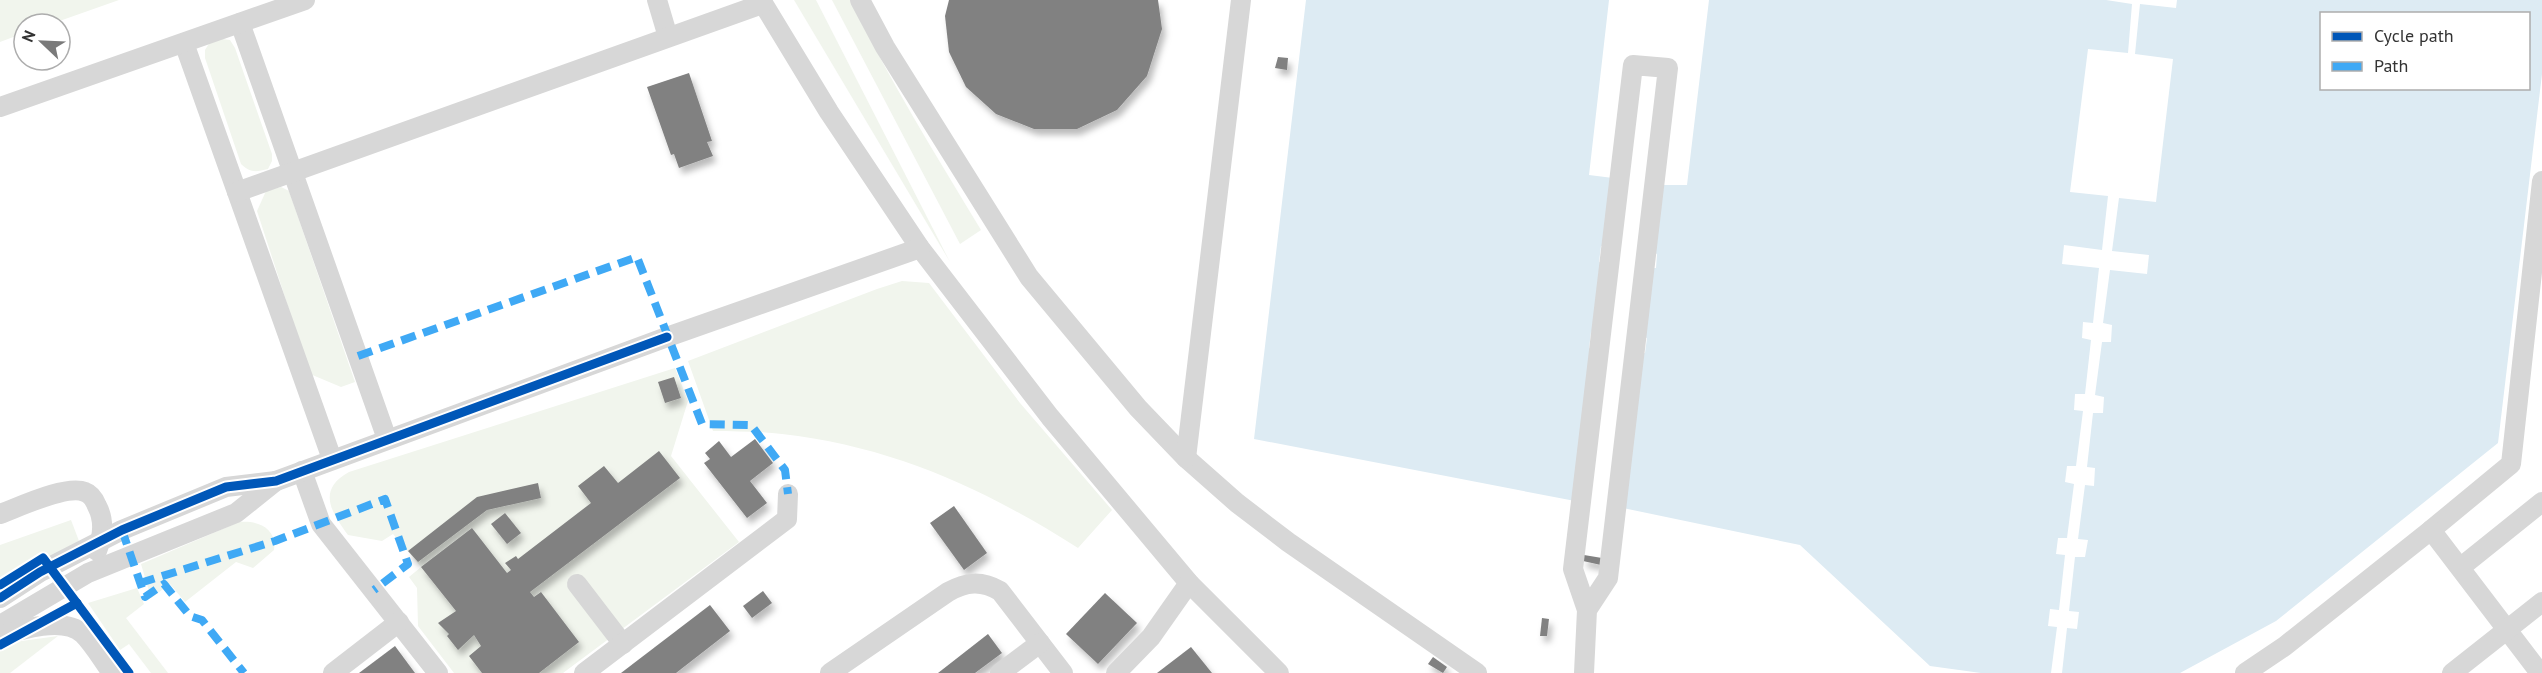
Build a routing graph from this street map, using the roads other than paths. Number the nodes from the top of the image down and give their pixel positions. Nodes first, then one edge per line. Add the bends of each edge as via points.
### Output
1 (305, 0) edge
2 (657, 0) edge
3 (860, 0) edge
4 (1241, 0) edge
5 (762, 2) edge
6 (240, 23) junction
7 (668, 37) junction
8 (184, 43) junction
9 (0, 107) edge
10 (291, 172) junction
11 (2542, 181) edge
12 (237, 192) junction
13 (920, 248) junction
14 (387, 439) junction
15 (1186, 458) junction
16 (332, 459) junction
17 (302, 471) junction
18 (276, 481) junction
19 (788, 494) dead end
20 (2542, 502) edge
21 (0, 514) edge
22 (2432, 530) junction
23 (100, 542) junction
24 (2461, 567) junction
25 (88, 573) junction
26 (1189, 583) junction
27 (577, 584) dead end
28 (0, 598) edge
29 (2542, 602) edge
30 (1587, 610) junction
31 (399, 622) junction
32 (0, 625) edge
33 (2507, 629) junction
34 (0, 637) edge
35 (1040, 643) junction
36 (623, 644) junction
37 (112, 673) edge
38 (333, 673) edge
39 (438, 673) edge
40 (584, 673) edge
41 (830, 673) edge
42 (1000, 673) edge
43 (1063, 673) edge
44 (1116, 673) edge
45 (1280, 673) edge
46 (1477, 673) edge
47 (1584, 673) edge
48 (2245, 673) edge
49 (2452, 673) edge
50 (2540, 673) edge

1 - 6 street
2 - 7 street
3 - 15 street via 1029,277 1138,408
4 - 15 street
5 - 7 street
5 - 13 street
6 - 8 street
6 - 10 street
7 - 10 street
8 - 9 street
8 - 12 street
10 - 12 street
10 - 14 street
11 - 22 street via 2511,464
12 - 16 street
13 - 14 street
13 - 26 street via 1050,417
14 - 16 street
15 - 46 street via 1288,542
16 - 17 street
17 - 18 street
17 - 31 street via 321,524
18 - 23 street via 226,487
18 - 25 street via 236,513
19 - 36 street via 787,519
20 - 24 street
21 - 23 street via 61,492 86,492 101,514
22 - 24 street
22 - 48 street
23 - 25 street
23 - 28 street via 40,572
24 - 33 street
25 - 32 street
26 - 44 street via 1151,637
26 - 45 street
27 - 36 street
29 - 33 street
30 - 30 street via 1573,569 1633,65 1668,68 1608,578
30 - 47 street
31 - 38 street
31 - 39 street
33 - 49 street
33 - 50 street
34 - 37 street via 29,627 71,628 82,634
35 - 41 street via 1000,591 982,584 961,585
35 - 42 street
35 - 43 street
36 - 40 street

